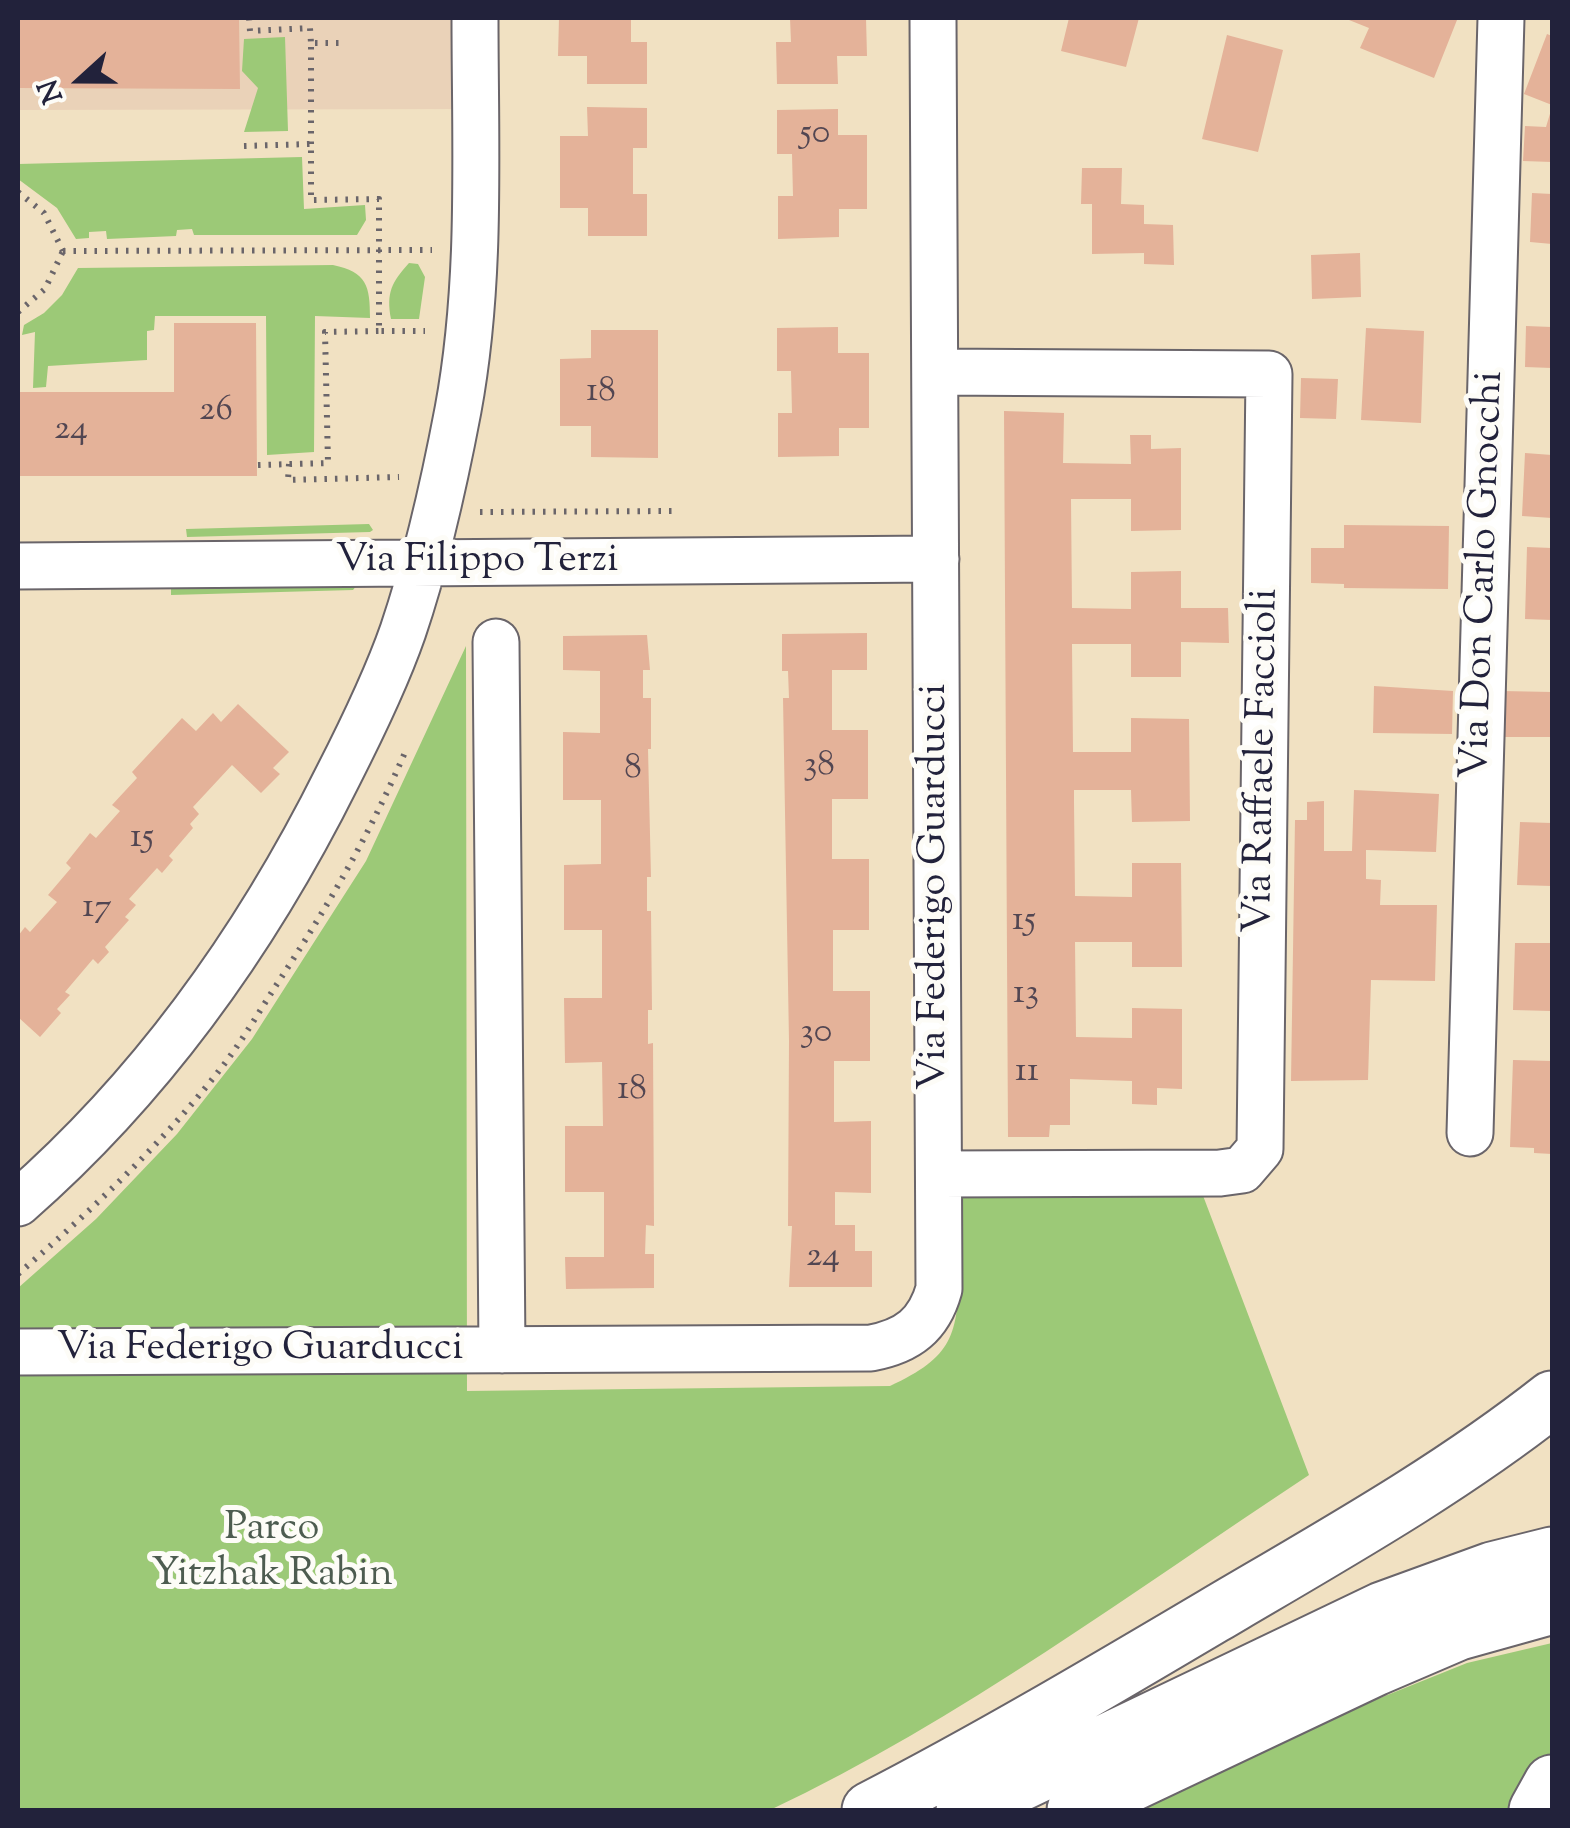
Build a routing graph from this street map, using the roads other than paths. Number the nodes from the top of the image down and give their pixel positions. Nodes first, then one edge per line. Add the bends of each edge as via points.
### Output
1 (475, 18) edge
2 (933, 18) edge
3 (1500, 18) edge
4 (936, 372) junction
5 (936, 559) junction
6 (422, 564) junction
7 (18, 566) edge
8 (496, 642) dead end
9 (1470, 1133) dead end
10 (939, 1174) junction
11 (18, 1202) edge
12 (502, 1350) junction
13 (18, 1352) edge
14 (1552, 1398) edge
15 (1552, 1555) edge
16 (1552, 1606) edge
17 (1552, 1784) edge
18 (870, 1810) edge
19 (964, 1810) edge
20 (1075, 1810) edge
21 (1537, 1810) edge

1 - 6 street via 475,259 458,408
2 - 4 street, Via Federigo Guarducci
3 - 9 street, Via Don Carlo Gnocchi
4 - 5 street, Via Federigo Guarducci
4 - 10 street, Via Raffaele Faccioli via 1269,374 1260,1149 1242,1170 1220,1173
5 - 6 street, Via Filippo Terzi
5 - 10 street, Via Federigo Guarducci
6 - 7 street, Via Filippo Terzi
6 - 11 street via 403,630 356,741 250,936 156,1060
8 - 12 street, Via Federigo Guarducci
10 - 12 street, Via Federigo Guarducci via 934,1307 910,1336 889,1345
12 - 13 street, Via Federigo Guarducci
14 - 18 highway via 1346,1538
15 - 19 highway via 1382,1610
16 - 20 highway via 1459,1632 1391,1661
17 - 21 highway

